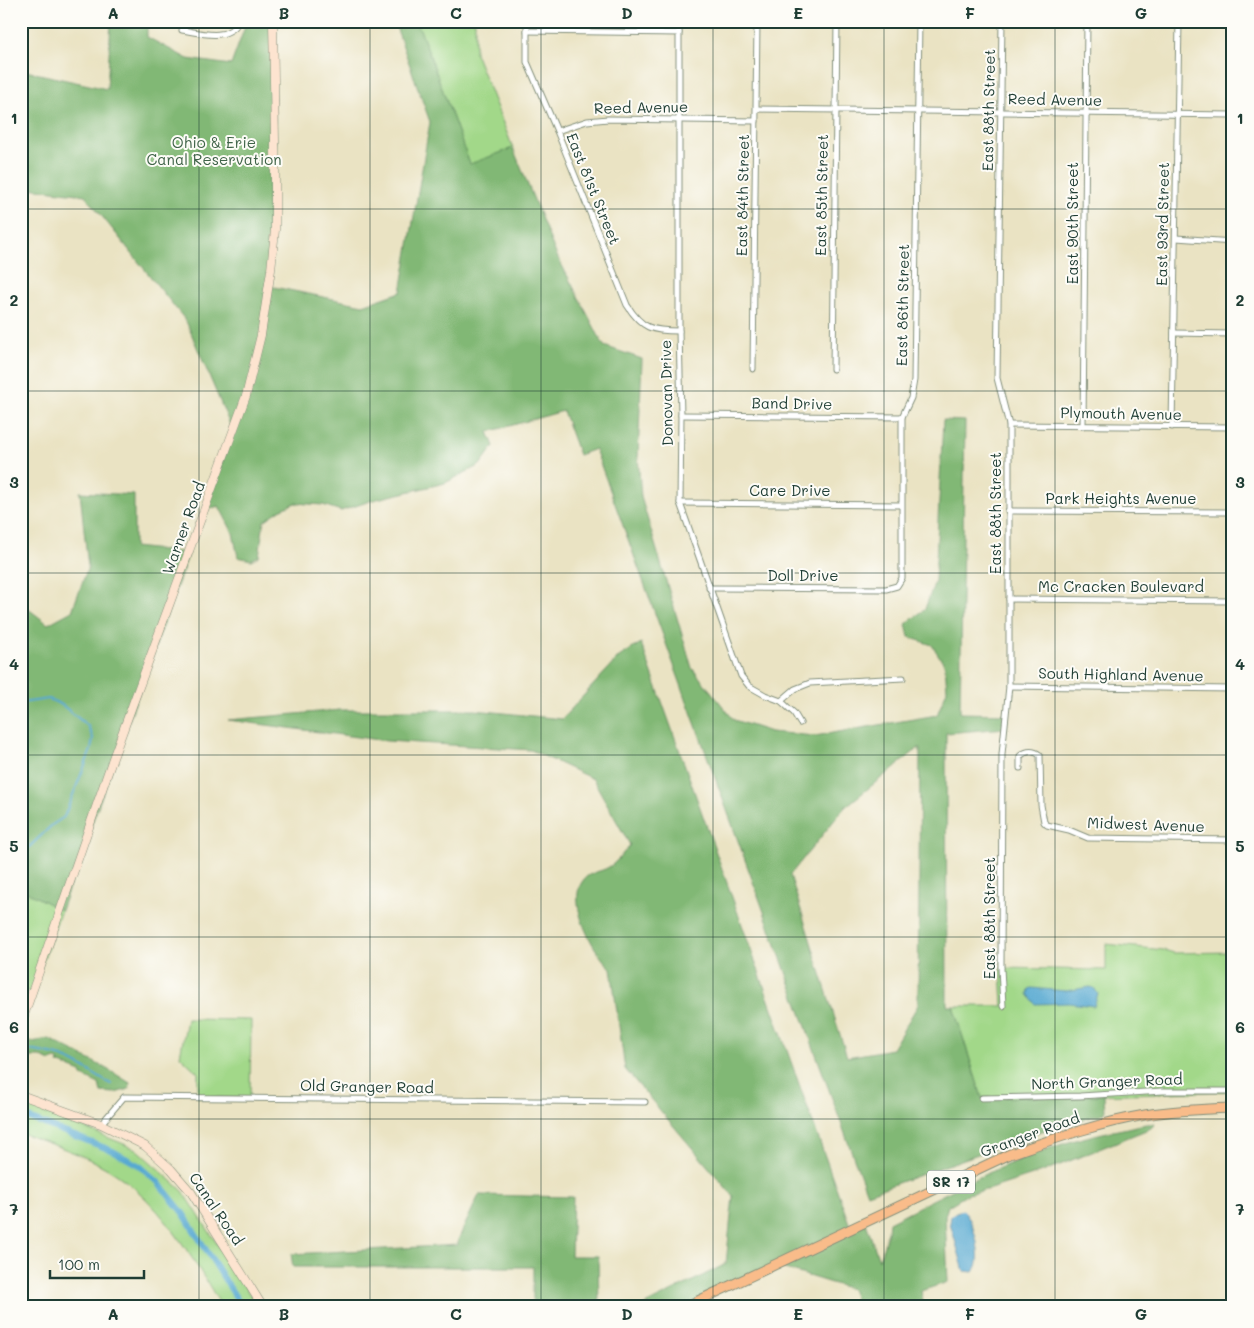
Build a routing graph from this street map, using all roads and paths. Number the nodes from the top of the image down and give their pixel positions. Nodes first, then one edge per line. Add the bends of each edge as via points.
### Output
1 (239, 21) edge
2 (273, 21) edge
3 (528, 21) edge
4 (679, 21) edge
5 (757, 21) edge
6 (837, 21) edge
7 (919, 21) edge
8 (1002, 21) edge
9 (1087, 21) edge
10 (1179, 21) edge
11 (182, 30) dead end
12 (527, 31) junction
13 (679, 33) junction
14 (756, 109) junction
15 (836, 109) junction
16 (918, 111) junction
17 (1001, 112) junction
18 (1086, 114) junction
19 (1177, 114) junction
20 (1233, 115) edge
21 (678, 120) junction
22 (756, 121) junction
23 (557, 131) junction
24 (1176, 238) junction
25 (1233, 242) edge
26 (678, 331) junction
27 (1174, 333) junction
28 (1233, 334) edge
29 (753, 369) dead end
30 (833, 369) dead end
31 (681, 415) junction
32 (902, 418) junction
33 (1009, 425) junction
34 (1083, 426) junction
35 (1172, 427) junction
36 (1233, 427) edge
37 (680, 503) junction
38 (901, 505) junction
39 (1008, 511) junction
40 (1233, 512) edge
41 (897, 586) joint
42 (709, 588) junction
43 (1009, 599) junction
44 (1233, 601) edge
45 (903, 678) dead end
46 (1009, 686) junction
47 (1233, 689) edge
48 (781, 701) junction
49 (800, 723) dead end
50 (1020, 768) dead end
51 (1233, 840) edge
52 (1004, 1006) dead end
53 (21, 1024) edge
54 (1233, 1091) edge
55 (21, 1095) edge
56 (982, 1098) dead end
57 (645, 1102) dead end
58 (1233, 1108) edge
59 (101, 1124) junction
60 (263, 1307) edge
61 (685, 1307) edge

1 - 11 street via 234,29 220,34
2 - 53 main road, Warner Road via 275,230 261,335 246,396 113,758
3 - 12 street, East 81st Street
4 - 13 street, Donovan Drive
5 - 14 street, East 84th Street
6 - 15 street, East 85th Street
7 - 16 street, East 86th Street
8 - 17 street, East 88th Street
9 - 18 street, East 90th Street
10 - 19 street, East 93rd Street
12 - 13 street
12 - 23 street, East 81st Street via 527,62
13 - 21 street, Donovan Drive
14 - 15 street, Reed Avenue
14 - 22 street, East 84th Street
15 - 16 street, Reed Avenue
15 - 30 street, East 85th Street
16 - 17 street, Reed Avenue
16 - 32 street, East 86th Street via 914,380 911,398
17 - 18 street, Reed Avenue
17 - 33 street, East 88th Street via 997,378
18 - 19 street, Reed Avenue
18 - 34 street, East 90th Street
19 - 20 street, Reed Avenue
19 - 24 street, East 93rd Street
21 - 22 street, Reed Avenue
21 - 23 street, Reed Avenue via 608,119 587,121
21 - 26 street, Donovan Drive
22 - 29 street, East 84th Street
23 - 26 street, East 81st Street via 626,306 644,326 657,331
24 - 25 street
24 - 27 street, East 93rd Street
26 - 31 street, Donovan Drive
27 - 28 street
27 - 35 street, East 93rd Street
31 - 32 street, Band Drive
31 - 37 street, Donovan Drive
32 - 38 street, East 86th Street
33 - 34 street, Plymouth Avenue
33 - 39 street, East 88th Street
34 - 35 street, Plymouth Avenue
35 - 36 street, Plymouth Avenue
37 - 38 street, Care Drive
37 - 42 street, Donovan Drive
38 - 41 street, East 86th Street via 902,578
39 - 40 street, Park Heights Avenue
39 - 43 street, East 88th Street
41 - 42 street, Doll Drive via 886,589
42 - 48 street, Donovan Drive via 741,676 749,686
43 - 44 street, Mc Cracken Boulevard
43 - 46 street, East 88th Street
45 - 48 street via 810,682
46 - 47 street, South Highland Avenue
46 - 52 street, East 88th Street via 1002,754 1001,968
48 - 49 street, Donovan Drive
50 - 51 street, Midwest Avenue via 1020,756 1025,752 1040,755 1041,805 1047,825 1088,838
54 - 56 street, North Granger Road
55 - 59 main road, Canal Road
57 - 59 street, Old Granger Road via 124,1097
58 - 61 main road, Granger Road / SR 17 via 1145,1115 1064,1135 1019,1151
59 - 60 main road, Canal Road via 145,1146 172,1169 191,1192

